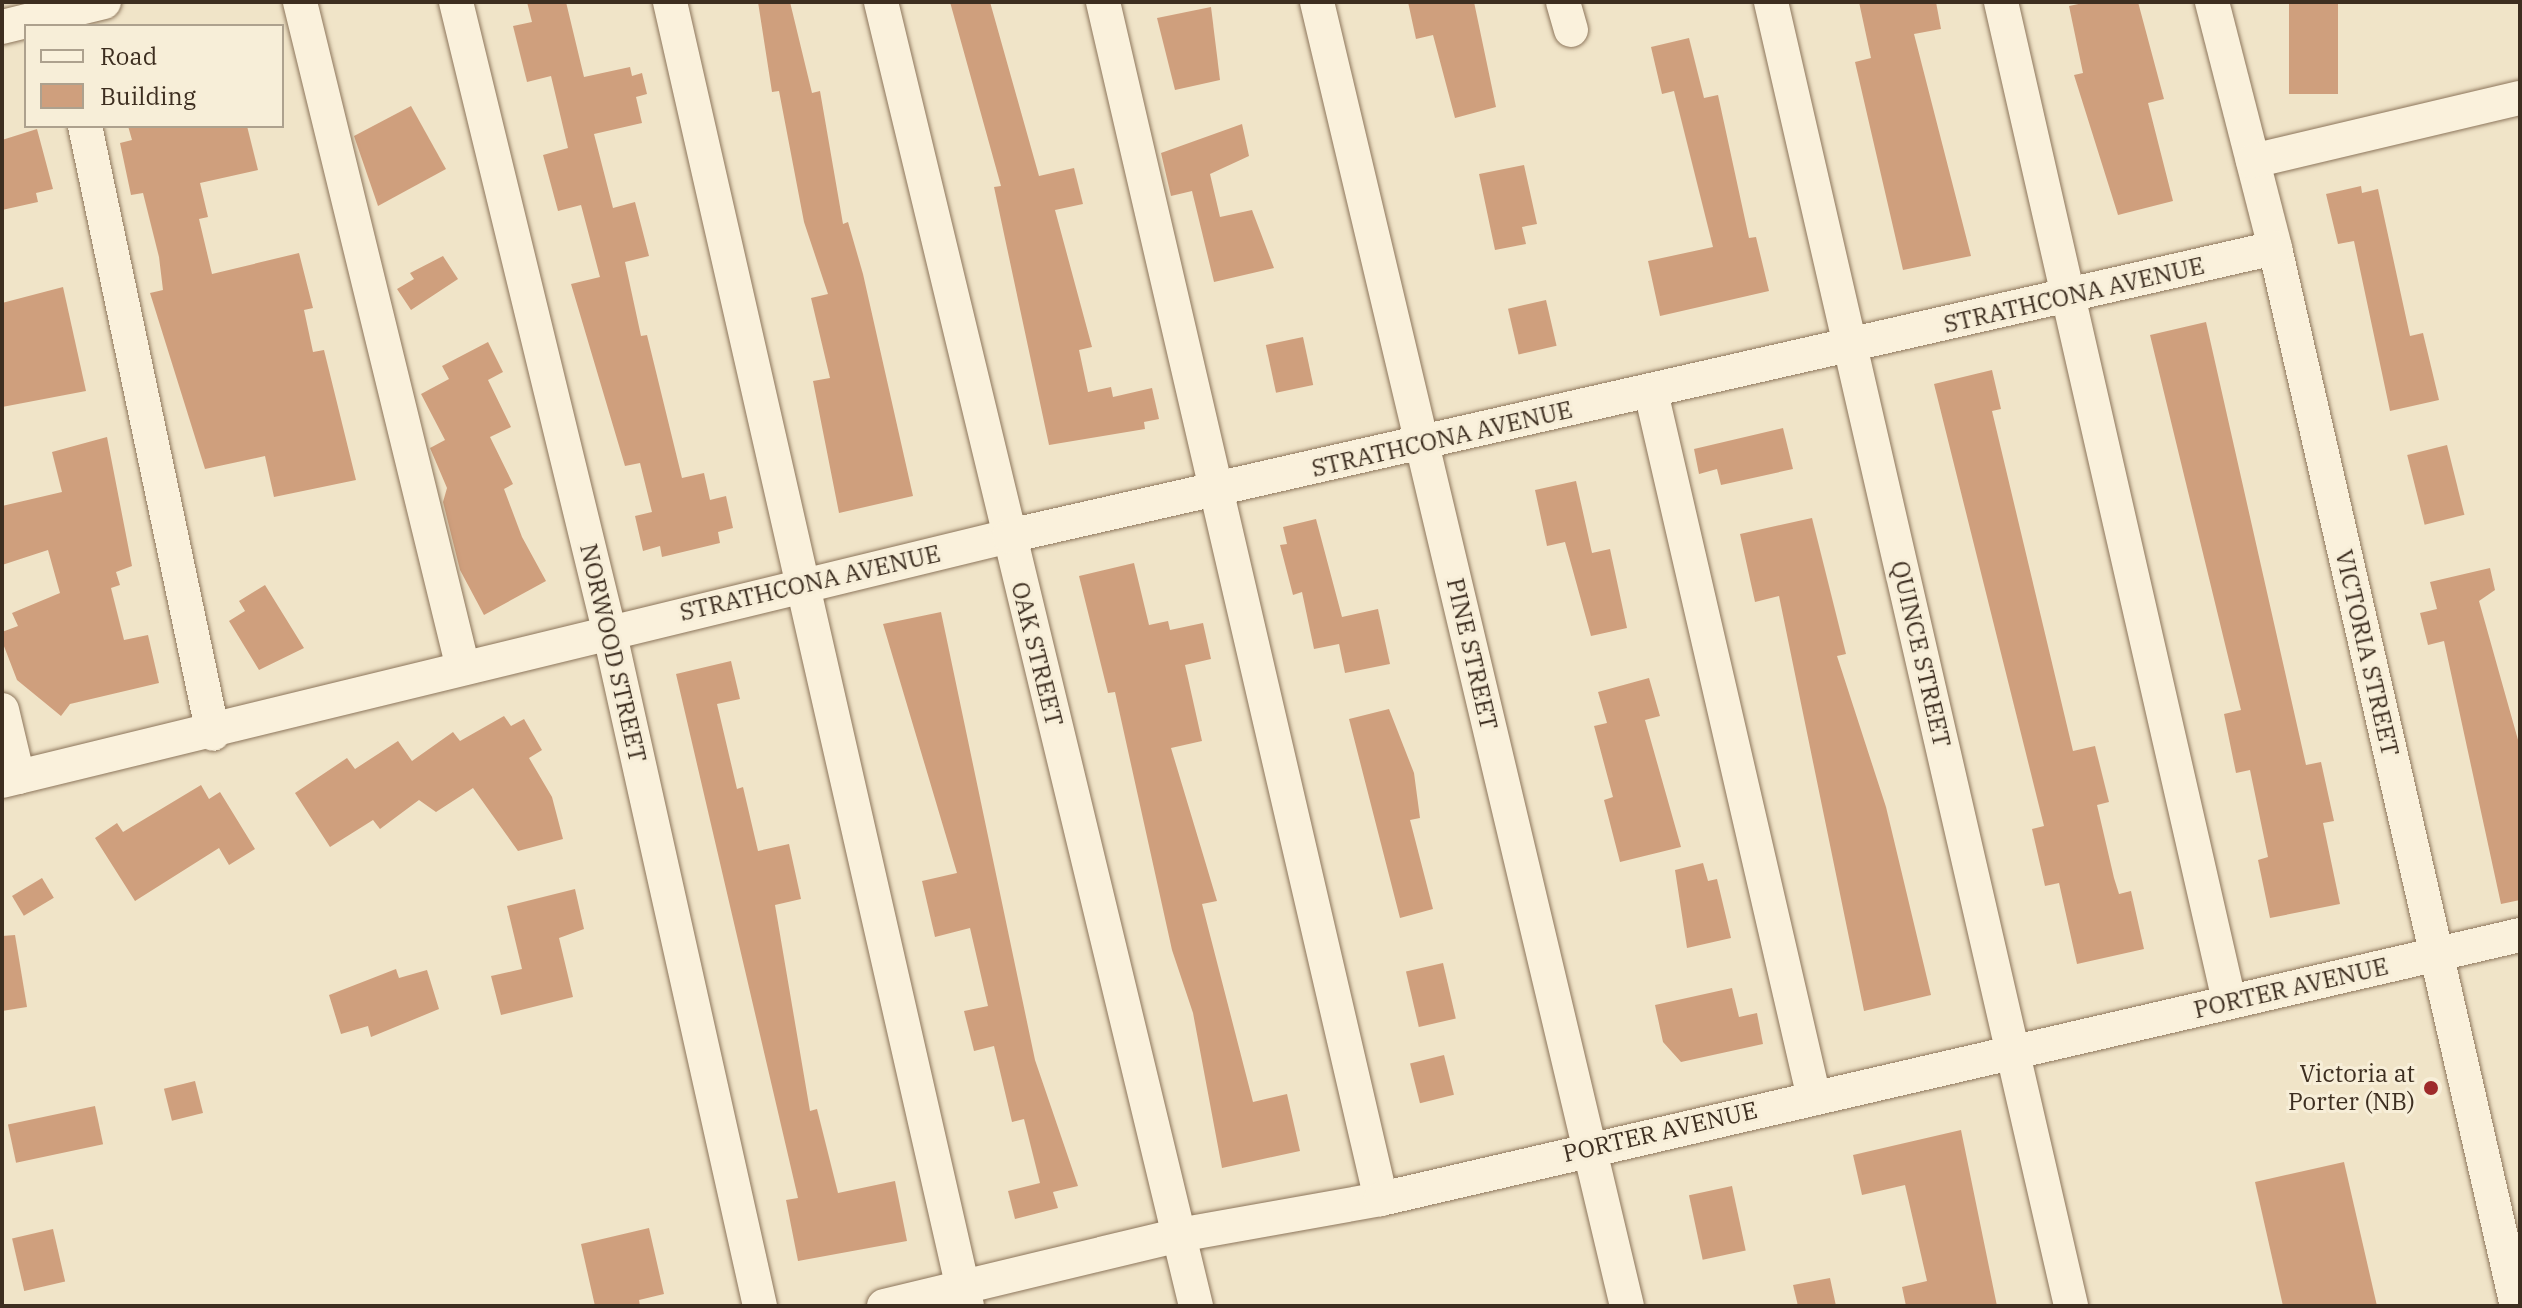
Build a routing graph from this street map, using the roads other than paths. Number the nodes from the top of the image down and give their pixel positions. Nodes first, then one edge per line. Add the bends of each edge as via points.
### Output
1 (104, 2) edge
2 (300, 2) edge
3 (456, 2) edge
4 (670, 2) edge
5 (881, 2) edge
6 (1103, 2) edge
7 (1317, 2) edge
8 (1771, 2) edge
9 (2001, 2) edge
10 (2212, 2) edge
11 (63, 19) edge
12 (24, 24) edge
13 (25, 24) edge
14 (2, 27) edge
15 (2520, 98) edge
16 (85, 128) edge
17 (2253, 161) junction
18 (2275, 248) junction
19 (2069, 297) junction
20 (1851, 346) junction
21 (1651, 392) junction
22 (1421, 443) junction
23 (1216, 489) junction
24 (1009, 536) junction
25 (806, 586) junction
26 (609, 630) junction
27 (463, 668) junction
28 (2, 710) edge
29 (213, 734) junction
30 (10, 779) edge
31 (2520, 935) edge
32 (2435, 956) junction
33 (2229, 1001) junction
34 (2012, 1050) junction
35 (1814, 1098) junction
36 (1590, 1147) junction
37 (1381, 1199) junction
38 (1179, 1235) junction
39 (965, 1297) edge
40 (760, 1306) edge
41 (884, 1306) edge
42 (1196, 1306) edge
43 (1627, 1306) edge
44 (2071, 1306) edge
45 (2517, 1306) edge

1 - 11 street
2 - 27 street
3 - 26 street, NORWOOD STREET
4 - 25 street
5 - 24 street, OAK STREET
6 - 23 street
7 - 22 street, PINE STREET
8 - 20 street, QUINCE STREET
9 - 19 street
10 - 17 street, VICTORIA STREET
11 - 13 street
12 - 14 street
15 - 17 street
16 - 29 street
17 - 18 street, VICTORIA STREET
18 - 19 street, STRATHCONA AVENUE
18 - 32 street, VICTORIA STREET
19 - 20 street, STRATHCONA AVENUE
19 - 33 street
20 - 21 street, STRATHCONA AVENUE
20 - 34 street, QUINCE STREET
21 - 22 street, STRATHCONA AVENUE
21 - 35 street
22 - 23 street, STRATHCONA AVENUE
22 - 36 street, PINE STREET
23 - 24 street, STRATHCONA AVENUE
23 - 37 street
24 - 25 street, STRATHCONA AVENUE
24 - 38 street, OAK STREET
25 - 26 street, STRATHCONA AVENUE
25 - 39 street
26 - 27 street, STRATHCONA AVENUE
26 - 40 street, NORWOOD STREET
27 - 29 street, STRATHCONA AVENUE
28 - 30 street
29 - 30 street, STRATHCONA AVENUE
31 - 32 street, PORTER AVENUE
32 - 33 street, PORTER AVENUE
32 - 45 street, VICTORIA STREET
33 - 34 street, PORTER AVENUE
34 - 35 street, PORTER AVENUE
34 - 44 street, QUINCE STREET
35 - 36 street, PORTER AVENUE
36 - 37 street, PORTER AVENUE
36 - 43 street, PINE STREET
37 - 38 street, PORTER AVENUE
38 - 39 street, PORTER AVENUE
38 - 42 street, OAK STREET
39 - 41 street, PORTER AVENUE

